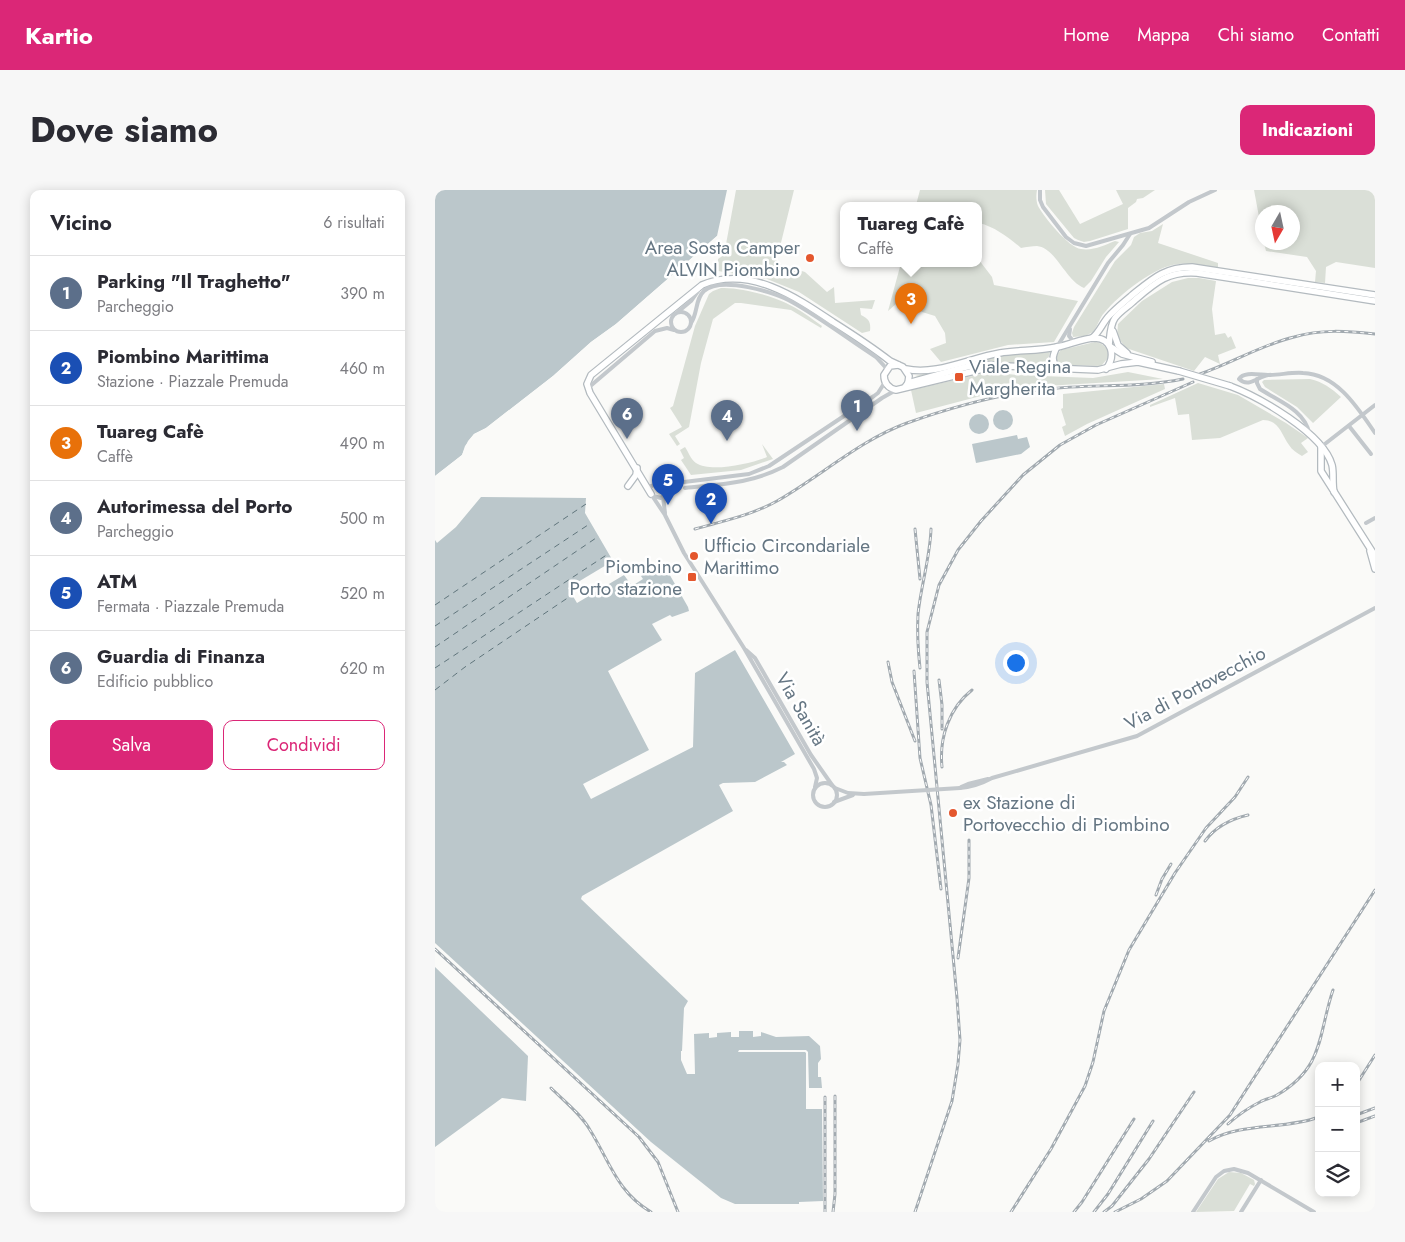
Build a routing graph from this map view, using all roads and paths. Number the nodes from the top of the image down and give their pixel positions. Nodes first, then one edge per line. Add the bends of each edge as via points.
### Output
1 (1040, 190) edge
2 (1215, 190) edge
3 (1130, 234) junction
4 (1259, 280) junction
5 (1375, 294) edge
6 (1375, 301) edge
7 (678, 311) junction
8 (691, 323) junction
9 (1113, 324) junction
10 (1070, 326) junction
11 (674, 330) junction
12 (1092, 338) junction
13 (1076, 342) junction
14 (1110, 346) junction
15 (1057, 347) junction
16 (1135, 356) junction
17 (898, 365) junction
18 (1158, 366) junction
19 (1106, 368) junction
20 (887, 369) junction
21 (906, 369) junction
22 (1059, 369) junction
23 (1267, 375) junction
24 (1257, 379) junction
25 (885, 382) junction
26 (906, 385) junction
27 (588, 388) junction
28 (896, 390) junction
29 (1375, 405) edge
30 (1362, 416) junction
31 (1349, 426) junction
32 (1309, 433) junction
33 (1375, 433) edge
34 (1321, 447) junction
35 (1371, 454) dead end
36 (637, 468) junction
37 (1332, 472) junction
38 (1323, 474) junction
39 (679, 482) dead end
40 (685, 482) dead end
41 (664, 484) junction
42 (628, 486) dead end
43 (648, 487) junction
44 (685, 488) dead end
45 (679, 489) dead end
46 (1334, 492) junction
47 (667, 493) junction
48 (651, 494) junction
49 (663, 497) junction
50 (665, 515) junction
51 (1375, 518) edge
52 (1366, 523) dead end
53 (1369, 546) junction
54 (1375, 556) edge
55 (1375, 569) edge
56 (1375, 608) edge
57 (744, 648) junction
58 (833, 786) junction
59 (815, 788) junction
60 (856, 794) junction
61 (834, 802) junction
62 (1261, 1180) junction
63 (1193, 1212) edge
64 (1241, 1212) edge
65 (1314, 1212) edge

1 - 3 street via 1043,207 1074,243 1086,246
2 - 3 street via 1189,202 1149,228
3 - 10 street via 1112,256
4 - 5 street
4 - 6 street
4 - 9 street via 1181,273 1171,275 1150,288
4 - 12 street via 1192,267 1163,272 1118,307
7 - 8 street via 690,317
7 - 11 street via 671,321
7 - 17 street via 702,285 714,280 737,278 797,298
7 - 27 street via 591,376
8 - 11 street via 686,331
8 - 20 street via 706,290 720,285 739,285 793,302 876,357
9 - 14 street
9 - 16 street via 1117,346
10 - 13 street via 1069,336
10 - 15 street
11 - 27 street via 667,328 655,332
12 - 13 street
12 - 14 street
13 - 15 street
14 - 16 street via 1122,354
14 - 19 street via 1112,357
15 - 21 street via 998,354 922,372
15 - 22 street via 1053,362
16 - 18 street
17 - 20 street
17 - 21 street
18 - 19 street via 1133,362
18 - 32 street, bridge via 1230,386 1283,414
19 - 22 street
20 - 25 street
21 - 26 street via 909,376
22 - 26 street via 1004,366
23 - 24 street
23 - 24 street via 1251,374 1239,378 1246,384
23 - 30 street via 1303,373 1327,378 1342,390
24 - 32 street via 1260,389 1300,415 1308,425
25 - 28 street
25 - 40 street via 874,396 769,466 749,474
26 - 28 street
27 - 36 street
28 - 44 street via 773,472 751,480
29 - 30 street
30 - 31 street
30 - 33 street
31 - 34 street
31 - 35 street
32 - 34 street
34 - 37 street
34 - 38 street
36 - 42 street
36 - 43 street
37 - 38 street
37 - 46 street
38 - 46 street
39 - 41 street
41 - 43 street
41 - 47 street
43 - 48 street
45 - 47 street
46 - 53 street
47 - 49 street
48 - 49 street
48 - 50 street
49 - 50 street
50 - 57 street, Via Sanità via 684,554
51 - 52 street
53 - 54 street
53 - 55 street
56 - 60 street, Via di Portovecchio, bridge via 1137,736 960,788
57 - 58 street, Via Sanità via 755,658
57 - 59 street, Via Sanità via 814,769 817,778
58 - 59 street via 823,783
58 - 60 street, Via di Portovecchio
58 - 61 street via 837,797
59 - 61 street, Via Sanità via 813,796 817,804 826,807
60 - 61 street, Via di Portovecchio
62 - 63 street via 1239,1169 1224,1171 1212,1181
62 - 64 street
62 - 65 street

